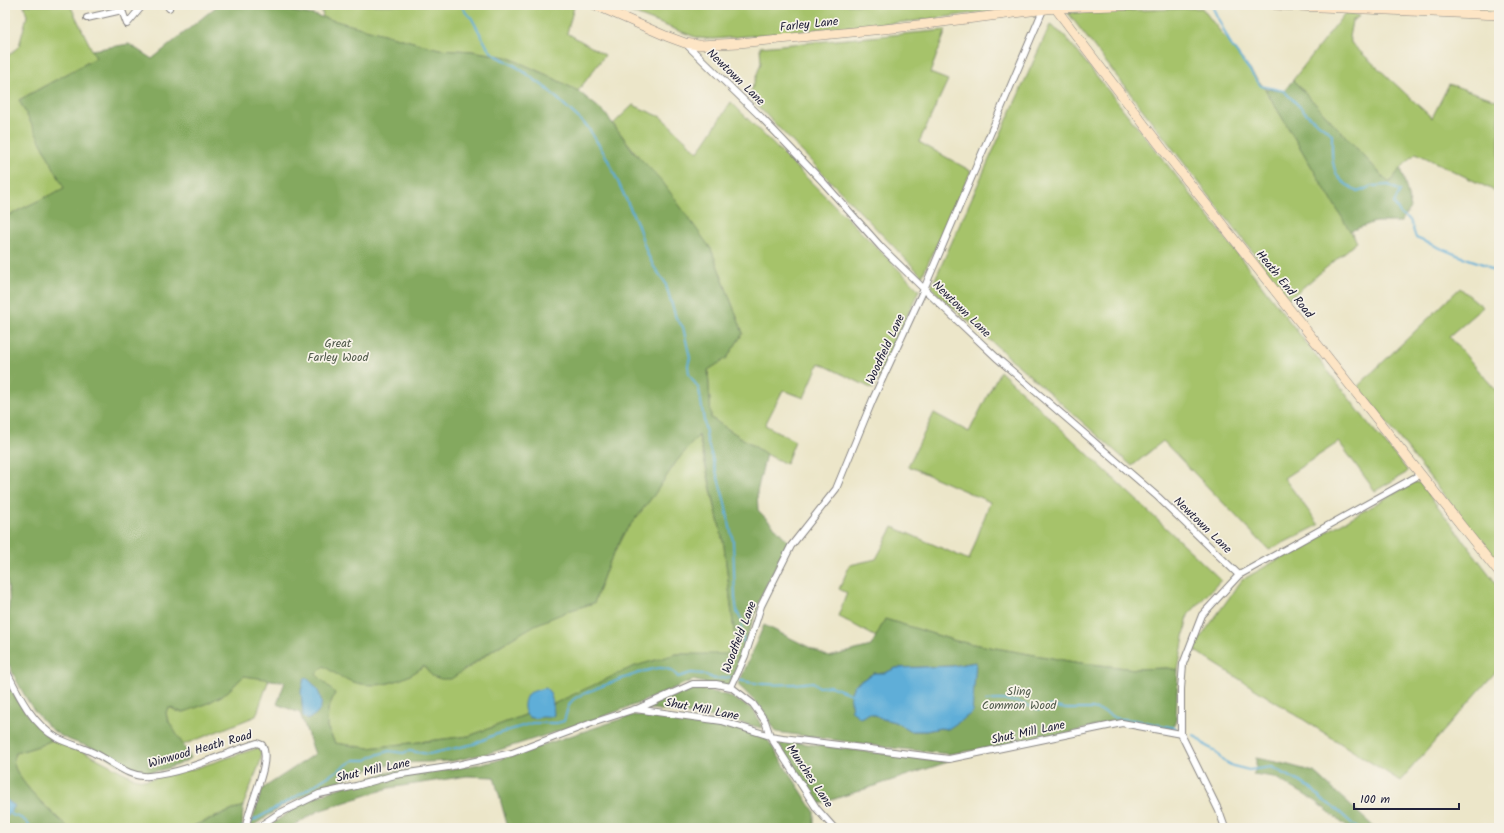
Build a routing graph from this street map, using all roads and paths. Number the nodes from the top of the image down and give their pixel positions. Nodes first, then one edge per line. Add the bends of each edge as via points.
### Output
1 (143, 5) edge
2 (595, 5) edge
3 (1143, 5) edge
4 (1276, 5) edge
5 (1054, 6) edge
6 (121, 8) edge
7 (1043, 10) junction
8 (1499, 15) edge
9 (87, 18) dead end
10 (685, 42) junction
11 (924, 289) junction
12 (1421, 474) junction
13 (1499, 573) edge
14 (1239, 575) junction
15 (5, 668) edge
16 (731, 687) junction
17 (635, 709) junction
18 (1181, 734) junction
19 (770, 736) junction
20 (246, 825) edge
21 (257, 828) edge
22 (834, 828) edge
23 (1225, 828) edge

1 - 6 street via 127,24
2 - 10 street, Farley Lane
3 - 5 street, Farley Lane
4 - 8 street
5 - 7 street, Farley Lane
5 - 12 street, Heath End Road via 1168,156
6 - 9 street
7 - 10 street, Farley Lane via 739,43 699,45
7 - 11 street, Woodfield Lane
10 - 11 street, Newtown Lane via 760,116 881,247
11 - 14 street, Newtown Lane via 998,359 1158,497
11 - 16 street, Woodfield Lane via 836,489 791,546 762,606
12 - 13 street, Heath End Road
12 - 14 street
14 - 18 street via 1202,615 1182,664
15 - 20 street, Winwood Heath Road via 22,700 44,729 57,738 94,752 136,775 148,776 169,772 257,743 262,745 265,750 264,766
16 - 17 street, Woodfield Lane via 693,684
16 - 19 street, Woodfield Lane via 754,704
17 - 19 street, Shut Mill Lane via 722,721
17 - 21 street, Shut Mill Lane via 512,753 395,775 319,794 278,814
18 - 19 street, Shut Mill Lane via 1122,723 949,758
18 - 23 street
19 - 22 street, Munches Lane via 817,809

